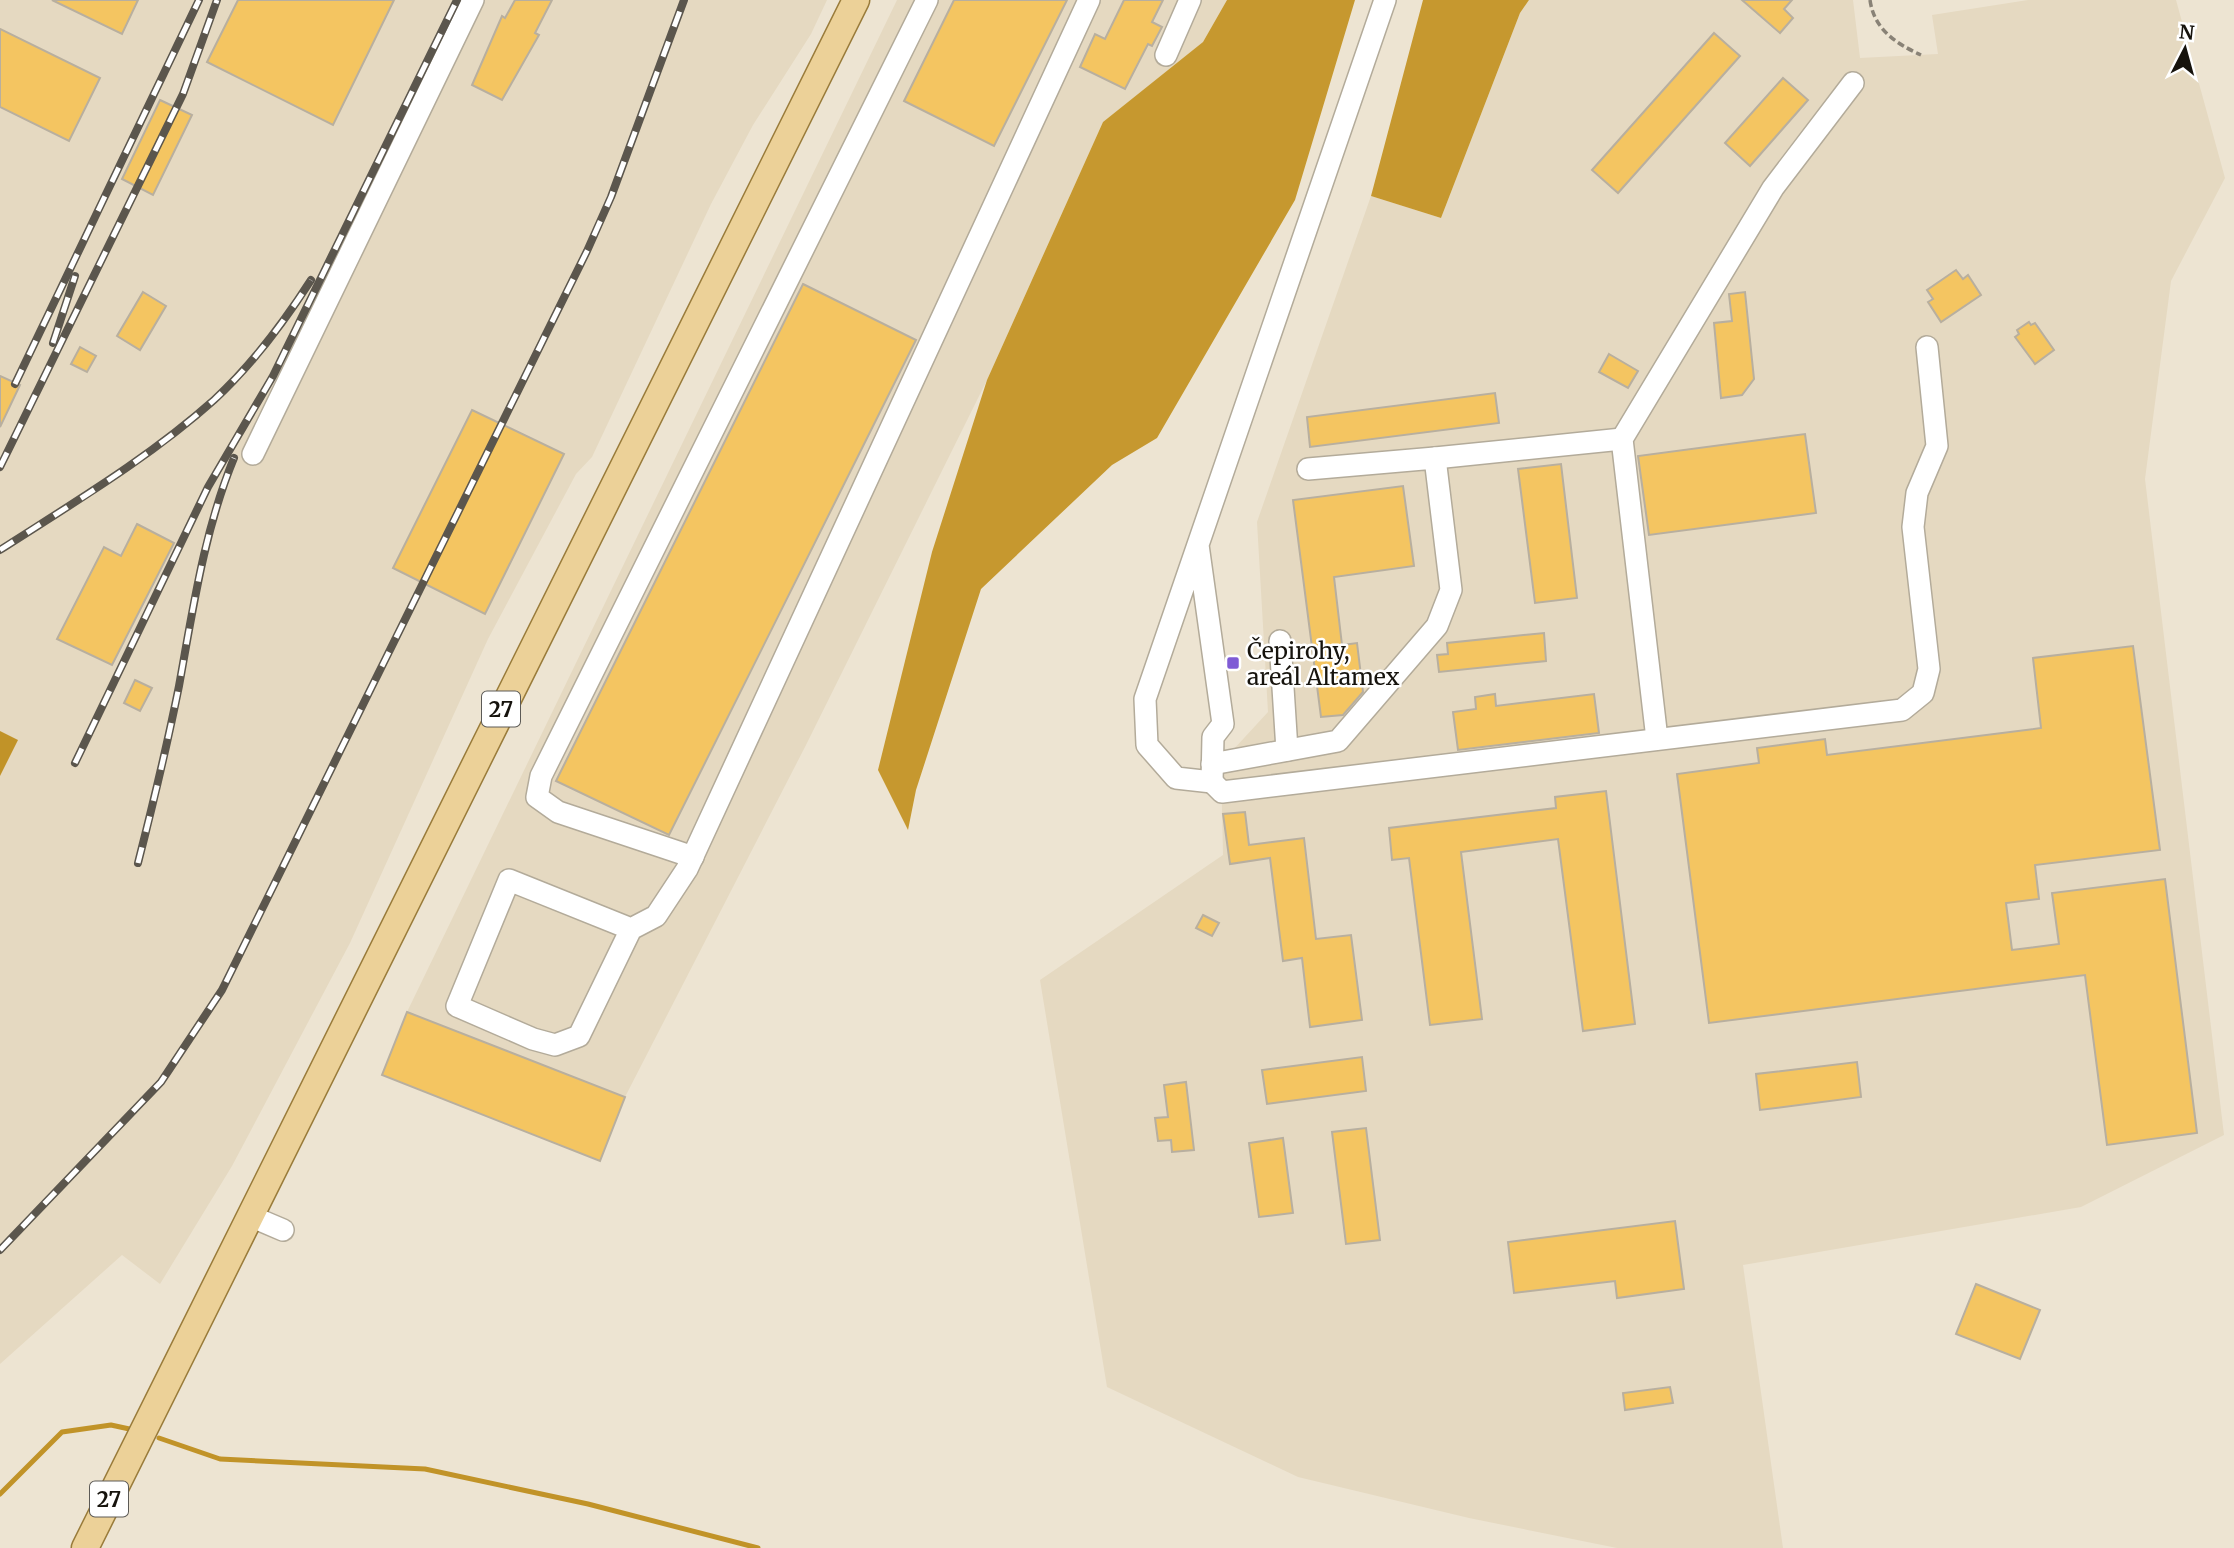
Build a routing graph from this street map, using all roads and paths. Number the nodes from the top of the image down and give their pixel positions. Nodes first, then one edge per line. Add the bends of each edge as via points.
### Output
1 (473, 0) edge
2 (856, 0) edge
3 (927, 0) edge
4 (1089, 0) edge
5 (1190, 0) edge
6 (1385, 0) edge
7 (1870, 0) edge
8 (1166, 55) dead end
9 (1921, 55) dead end
10 (1853, 83) dead end
11 (1927, 347) dead end
12 (1622, 439) junction
13 (253, 454) dead end
14 (1435, 458) junction
15 (1308, 469) dead end
16 (1198, 545) junction
17 (1280, 641) dead end
18 (1657, 739) junction
19 (1287, 750) junction
20 (1212, 773) junction
21 (693, 857) junction
22 (631, 929) junction
23 (250, 1216) junction
24 (283, 1230) dead end
25 (85, 1548) edge

1 - 13 lane
2 - 23 main road, 27
3 - 21 lane via 541,776 537,797 558,813
4 - 21 lane
5 - 8 lane
6 - 16 lane
7 - 9 path via 1872,18 1898,45
10 - 12 lane via 1773,188
11 - 18 lane via 1937,446 1917,493 1913,527 1929,669 1923,693 1902,710
12 - 14 lane
12 - 18 lane
14 - 15 lane
14 - 19 lane via 1451,590 1437,626 1338,741
16 - 20 lane via 1223,724 1213,737
16 - 20 lane via 1145,699 1147,745 1177,778
17 - 19 lane
18 - 20 lane via 1222,792
19 - 20 lane
21 - 22 lane via 656,916
22 - 22 lane via 579,1035 555,1045 457,1006 509,880
23 - 24 lane
23 - 25 main road, 27

